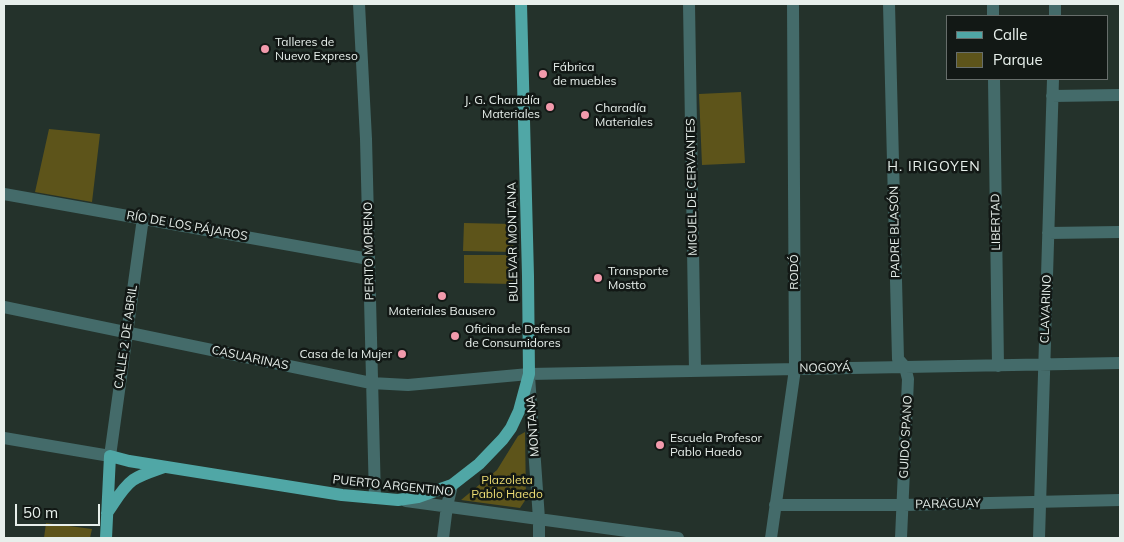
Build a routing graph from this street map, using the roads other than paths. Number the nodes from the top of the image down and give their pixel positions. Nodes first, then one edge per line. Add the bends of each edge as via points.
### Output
1 (359, 4) edge
2 (521, 4) edge
3 (689, 4) edge
4 (793, 4) edge
5 (889, 4) edge
6 (994, 80) edge
7 (1053, 80) edge
8 (1120, 95) edge
9 (1052, 96) junction
10 (4, 194) edge
11 (143, 218) junction
12 (1120, 232) edge
13 (1048, 233) junction
14 (369, 259) junction
15 (4, 307) edge
16 (127, 333) junction
17 (1120, 363) edge
18 (1044, 364) junction
19 (998, 366) junction
20 (905, 367) junction
21 (795, 369) junction
22 (695, 371) junction
23 (529, 374) junction
24 (372, 383) junction
25 (4, 438) edge
26 (110, 456) junction
27 (129, 461) junction
28 (165, 466) junction
29 (108, 485) junction
30 (129, 485) junction
31 (452, 485) junction
32 (375, 498) junction
33 (398, 500) junction
34 (1120, 500) edge
35 (1040, 502) junction
36 (775, 505) junction
37 (902, 505) junction
38 (447, 506) junction
39 (107, 512) junction
40 (539, 518) junction
41 (106, 538) edge
42 (443, 538) edge
43 (539, 538) edge
44 (678, 538) edge
45 (771, 538) edge
46 (901, 538) edge
47 (1039, 538) edge

1 - 14 street, PERITO MORENO
2 - 23 main road, BULEVAR MONTANA
3 - 22 street, MIGUEL DE CERVANTES
4 - 21 street, RODÓ
5 - 20 street, PADRE BLASÓN via 898,359
6 - 19 street, LIBERTAD
7 - 9 street, CLAVARINO
8 - 9 street
9 - 13 street, CLAVARINO
10 - 11 street, RÍO DE LOS PÁJAROS
11 - 14 street, RÍO DE LOS PÁJAROS
11 - 16 street, CALLE 2 DE ABRIL
12 - 13 street
13 - 18 street, CLAVARINO
14 - 24 street, PERITO MORENO
15 - 16 street, CASUARINAS
16 - 24 street, CASUARINAS
16 - 26 street, CALLE 2 DE ABRIL
17 - 18 street, NOGOYÁ
18 - 19 street, NOGOYÁ
18 - 35 street, CLAVARINO
19 - 20 street, NOGOYÁ
20 - 21 street, NOGOYÁ
20 - 37 street, GUIDO SPANO via 908,379
21 - 22 street, NOGOYÁ
21 - 36 street, RODÓ
22 - 23 street, NOGOYÁ
23 - 24 street, CASUARINAS via 408,385
23 - 31 main road, BULEVAR MONTANA via 511,428 479,464
23 - 40 street, MONTANA
24 - 32 street, PERITO MORENO
25 - 26 street
26 - 27 main road, PUERTO ARGENTINO
26 - 29 main road
27 - 28 main road, PUERTO ARGENTINO
27 - 30 main road via 134,472
28 - 30 main road
28 - 32 main road, PUERTO ARGENTINO
29 - 30 main road via 119,490
29 - 39 main road
30 - 39 main road
31 - 33 main road, BULEVAR MONTANA
31 - 38 street
32 - 33 main road, PUERTO ARGENTINO
33 - 38 street, PUERTO ARGENTINO
34 - 35 street, PARAGUAY
35 - 37 street, PARAGUAY
35 - 47 street, CLAVARINO
36 - 37 street, PARAGUAY
36 - 45 street, RODÓ
37 - 46 street, GUIDO SPANO
38 - 40 street, PUERTO ARGENTINO
38 - 42 street
39 - 41 main road
40 - 43 street, MONTANA
40 - 44 street, PUERTO ARGENTINO

